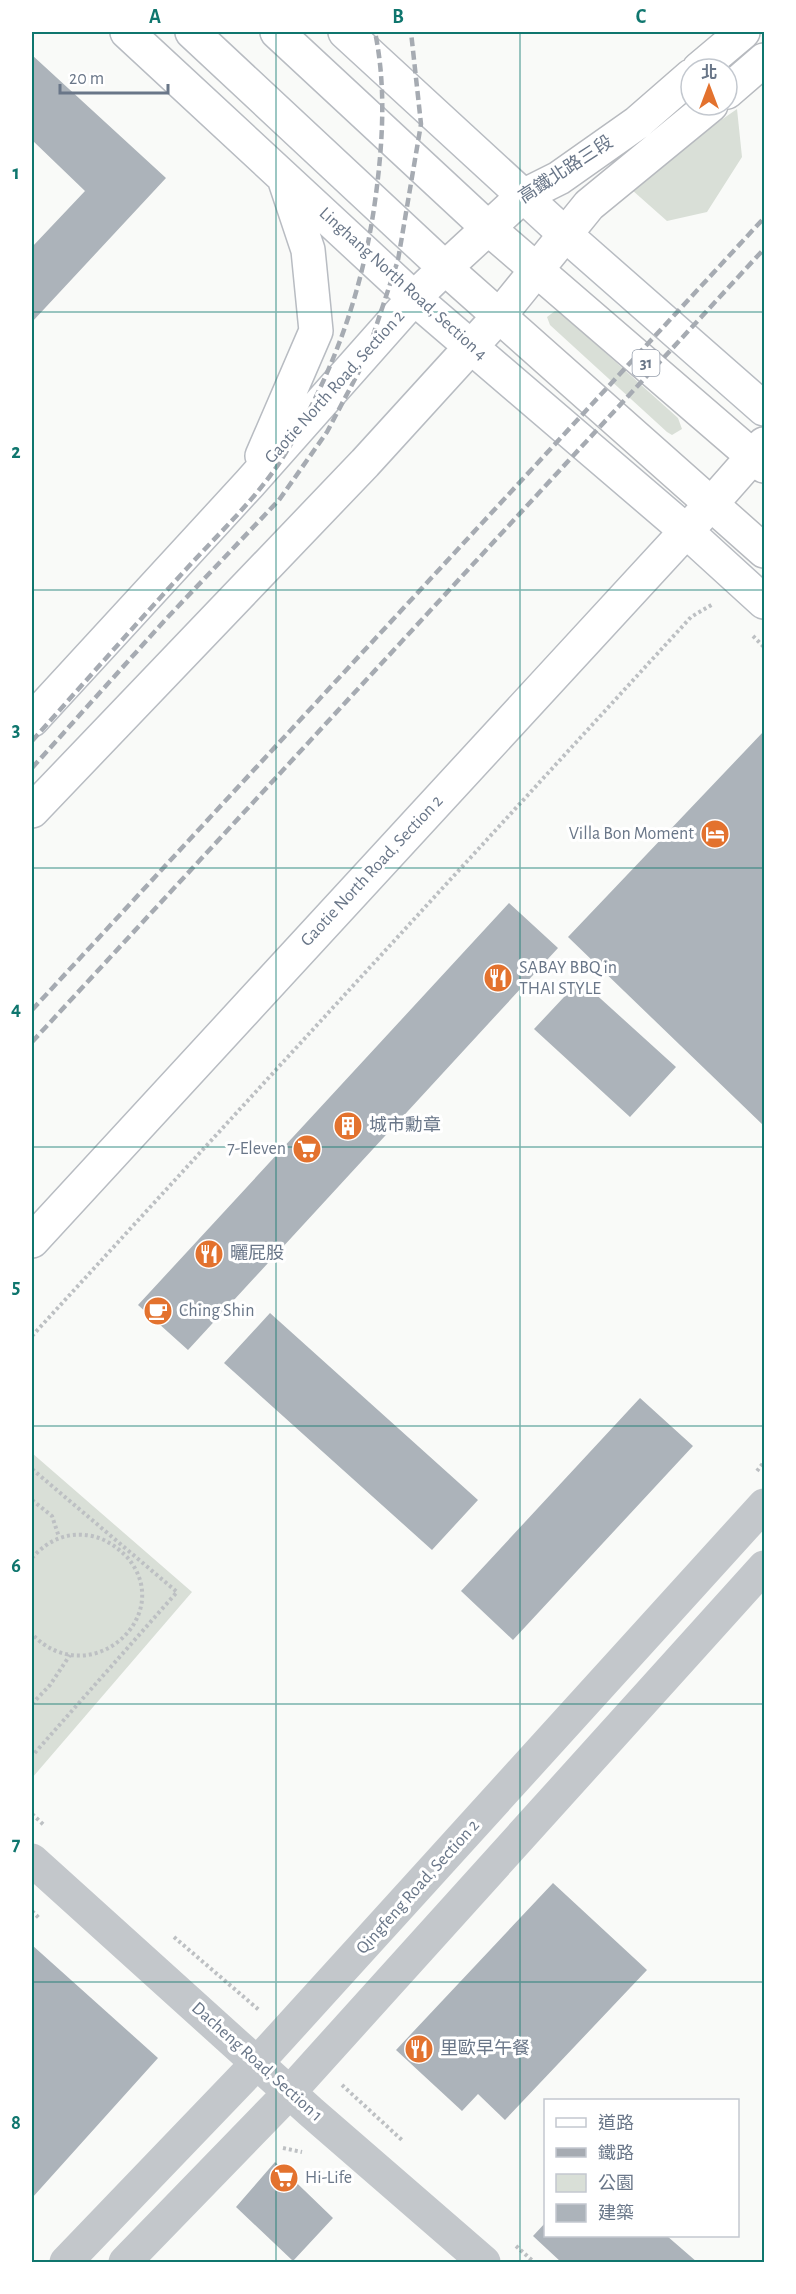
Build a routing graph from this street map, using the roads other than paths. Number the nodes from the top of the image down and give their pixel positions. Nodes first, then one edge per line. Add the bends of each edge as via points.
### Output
1 (127, 32) edge
2 (192, 32) edge
3 (277, 32) edge
4 (345, 32) edge
5 (743, 32) edge
6 (713, 57) edge
7 (765, 60) edge
8 (739, 82) edge
9 (679, 86) edge
10 (696, 117) edge
11 (282, 174) junction
12 (523, 196) junction
13 (488, 228) junction
14 (567, 236) junction
15 (445, 268) junction
16 (539, 271) junction
17 (414, 298) junction
18 (500, 315) junction
19 (473, 348) junction
20 (765, 409) edge
21 (761, 456) edge
22 (250, 483) junction
23 (713, 502) junction
24 (686, 531) junction
25 (765, 551) edge
26 (765, 602) edge
27 (32, 720) edge
28 (32, 811) edge
29 (32, 1241) edge
30 (757, 1493) edge
31 (765, 1567) edge
32 (32, 1860) edge
33 (258, 2062) junction
34 (289, 2092) junction
35 (66, 2262) edge
36 (125, 2262) edge
37 (483, 2262) edge

1 - 11 street, Linghang North Road, Section 4
2 - 15 street
3 - 13 street
4 - 12 street
5 - 6 street
7 - 8 street
9 - 12 street, 高鐵北路三段 via 628,129 559,178
10 - 14 street, 高鐵北路三段 via 589,205
11 - 17 street, Linghang North Road, Section 4
11 - 22 street via 308,250 316,331
12 - 13 street, 高鐵北路三段
12 - 14 street
13 - 15 street, 高鐵北路三段
13 - 16 street, 31
14 - 16 street, 高鐵北路三段
14 - 20 street
15 - 17 street, Gaotie North Road, Section 2
15 - 18 street
16 - 18 street, 高鐵北路三段
16 - 21 street, 31
17 - 19 street, Linghang North Road, Section 4
17 - 22 street, Gaotie North Road, Section 2
18 - 19 street
18 - 23 street
19 - 24 street, Linghang North Road, Section 4
19 - 28 street
21 - 23 street
22 - 27 street, Gaotie North Road, Section 2
23 - 24 street, Gaotie North Road, Section 2
23 - 25 street
24 - 26 street, Linghang North Road, Section 4
24 - 29 street, Gaotie North Road, Section 2
30 - 33 street, Qingfeng Road, Section 2
31 - 34 street
32 - 33 street, Dacheng Road, Section 1
33 - 34 street, Dacheng Road, Section 1
33 - 35 street, Qingfeng Road, Section 2
34 - 36 street
34 - 37 street, Dacheng Road, Section 1

